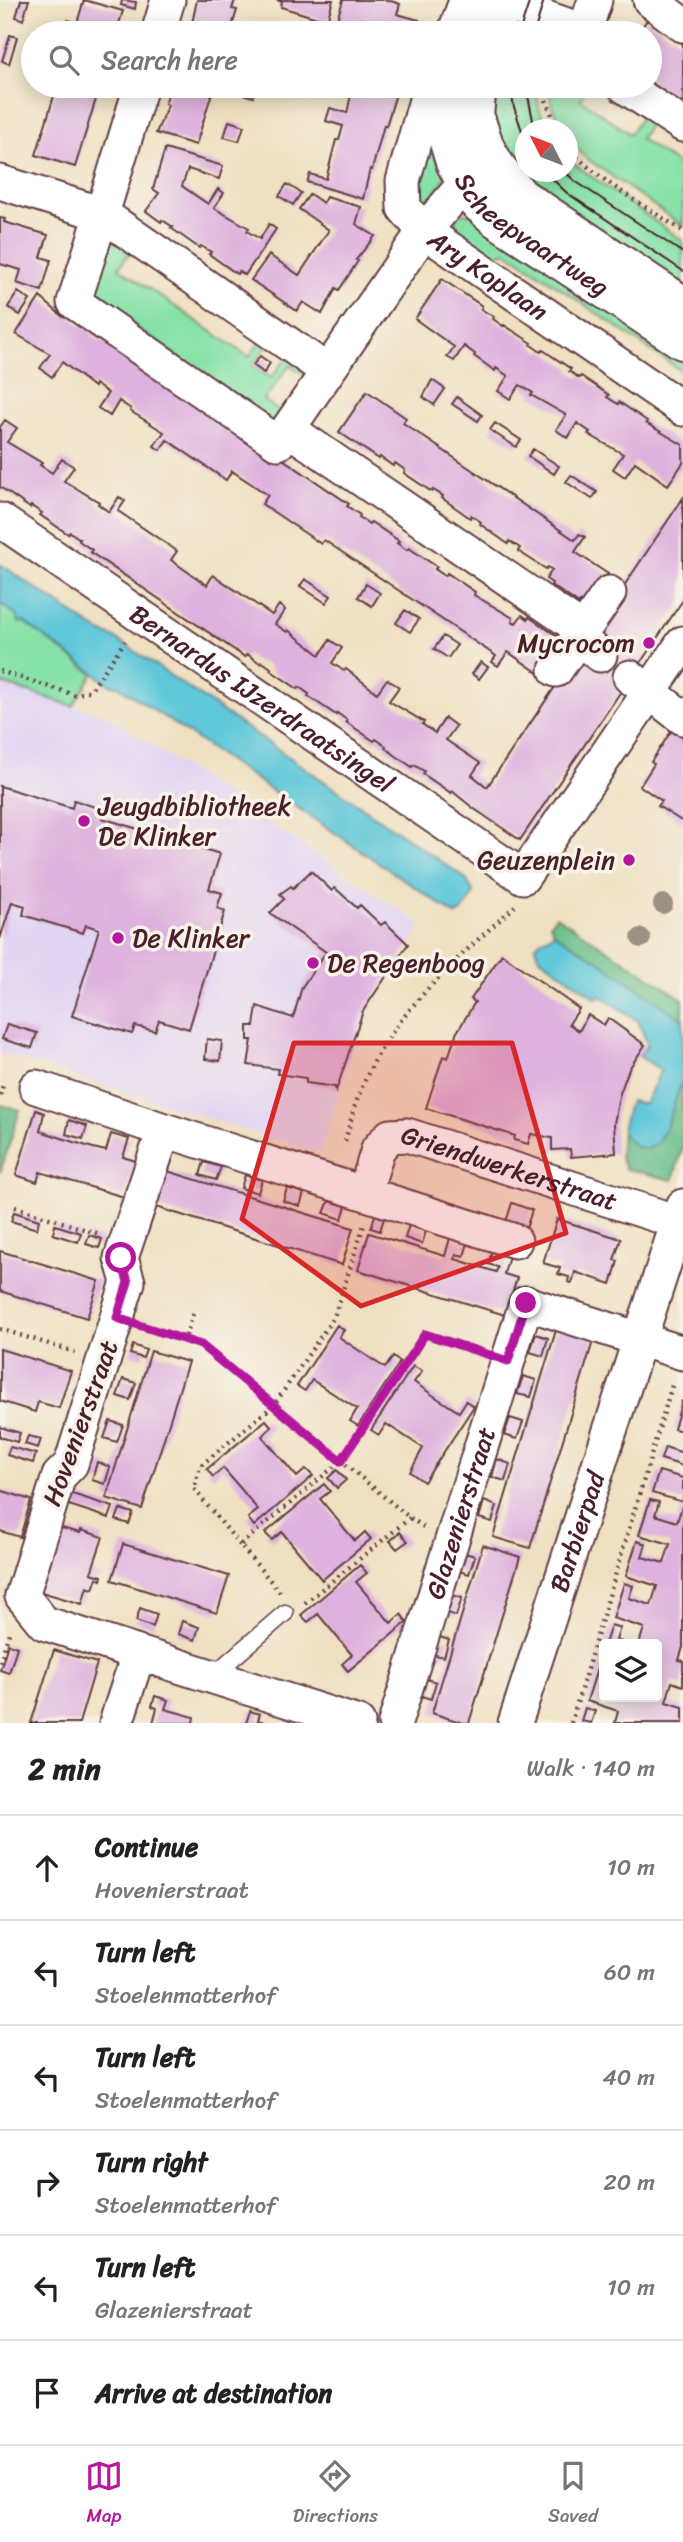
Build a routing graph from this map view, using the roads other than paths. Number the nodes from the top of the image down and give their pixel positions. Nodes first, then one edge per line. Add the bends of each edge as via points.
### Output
1 (168, 0) edge
2 (454, 0) edge
3 (594, 0) edge
4 (650, 0) edge
5 (492, 7) edge
6 (162, 21) edge
7 (448, 21) edge
8 (473, 21) edge
9 (544, 21) edge
10 (587, 21) edge
11 (683, 24) edge
12 (138, 98) edge
13 (427, 98) edge
14 (443, 98) edge
15 (476, 98) edge
16 (642, 98) edge
17 (683, 125) edge
18 (481, 175) junction
19 (0, 182) edge
20 (102, 214) junction
21 (424, 231) junction
22 (683, 306) edge
23 (683, 340) edge
24 (326, 370) junction
25 (683, 409) edge
26 (283, 436) junction
27 (0, 520) edge
28 (609, 593) dead end
29 (683, 643) edge
30 (590, 645) junction
31 (556, 670) dead end
32 (640, 684) junction
33 (683, 718) edge
34 (21, 1082) road end
35 (164, 1130) junction
36 (369, 1194) junction
37 (681, 1214) edge
38 (515, 1241) dead end
39 (640, 1340) junction
40 (682, 1352) edge
41 (11, 1593) edge
42 (288, 1607) road end
43 (138, 1655) junction
44 (211, 1677) junction
45 (116, 1723) edge
46 (358, 1723) edge
47 (395, 1723) edge
48 (514, 1723) edge

1 - 6 street
2 - 7 street
3 - 10 street
4 - 11 street
5 - 8 street
5 - 9 street
12 - 20 street
13 - 21 street, Ary Koplaan via 403,181 404,208
14 - 18 street, Scheepvaartweg via 442,118 454,162
15 - 18 street, Scheepvaartweg via 474,115 485,148
16 - 17 street
18 - 21 street
18 - 22 street, Scheepvaartweg
18 - 23 street, Scheepvaartweg via 476,200 498,219
19 - 20 street
20 - 24 street
20 - 26 street via 74,302
21 - 24 street
21 - 25 street, Ary Koplaan
24 - 26 street
26 - 30 street via 574,624
27 - 32 street, Bernardus IJzerdraatsingel via 522,889
28 - 30 street
29 - 32 street
30 - 31 street
32 - 33 street
34 - 35 street
35 - 36 street
35 - 41 street, Hovenierstraat via 121,1258 128,1282 71,1464 59,1476
36 - 37 street, Griendwerkerstraat via 378,1149 390,1136 407,1135
36 - 38 street
37 - 39 street, Barbierpad
39 - 40 street
39 - 47 street, Glazenierstraat via 526,1303
39 - 48 street, Barbierpad
41 - 43 street via 44,1623
42 - 44 lane
43 - 44 street
43 - 45 street
44 - 46 street

